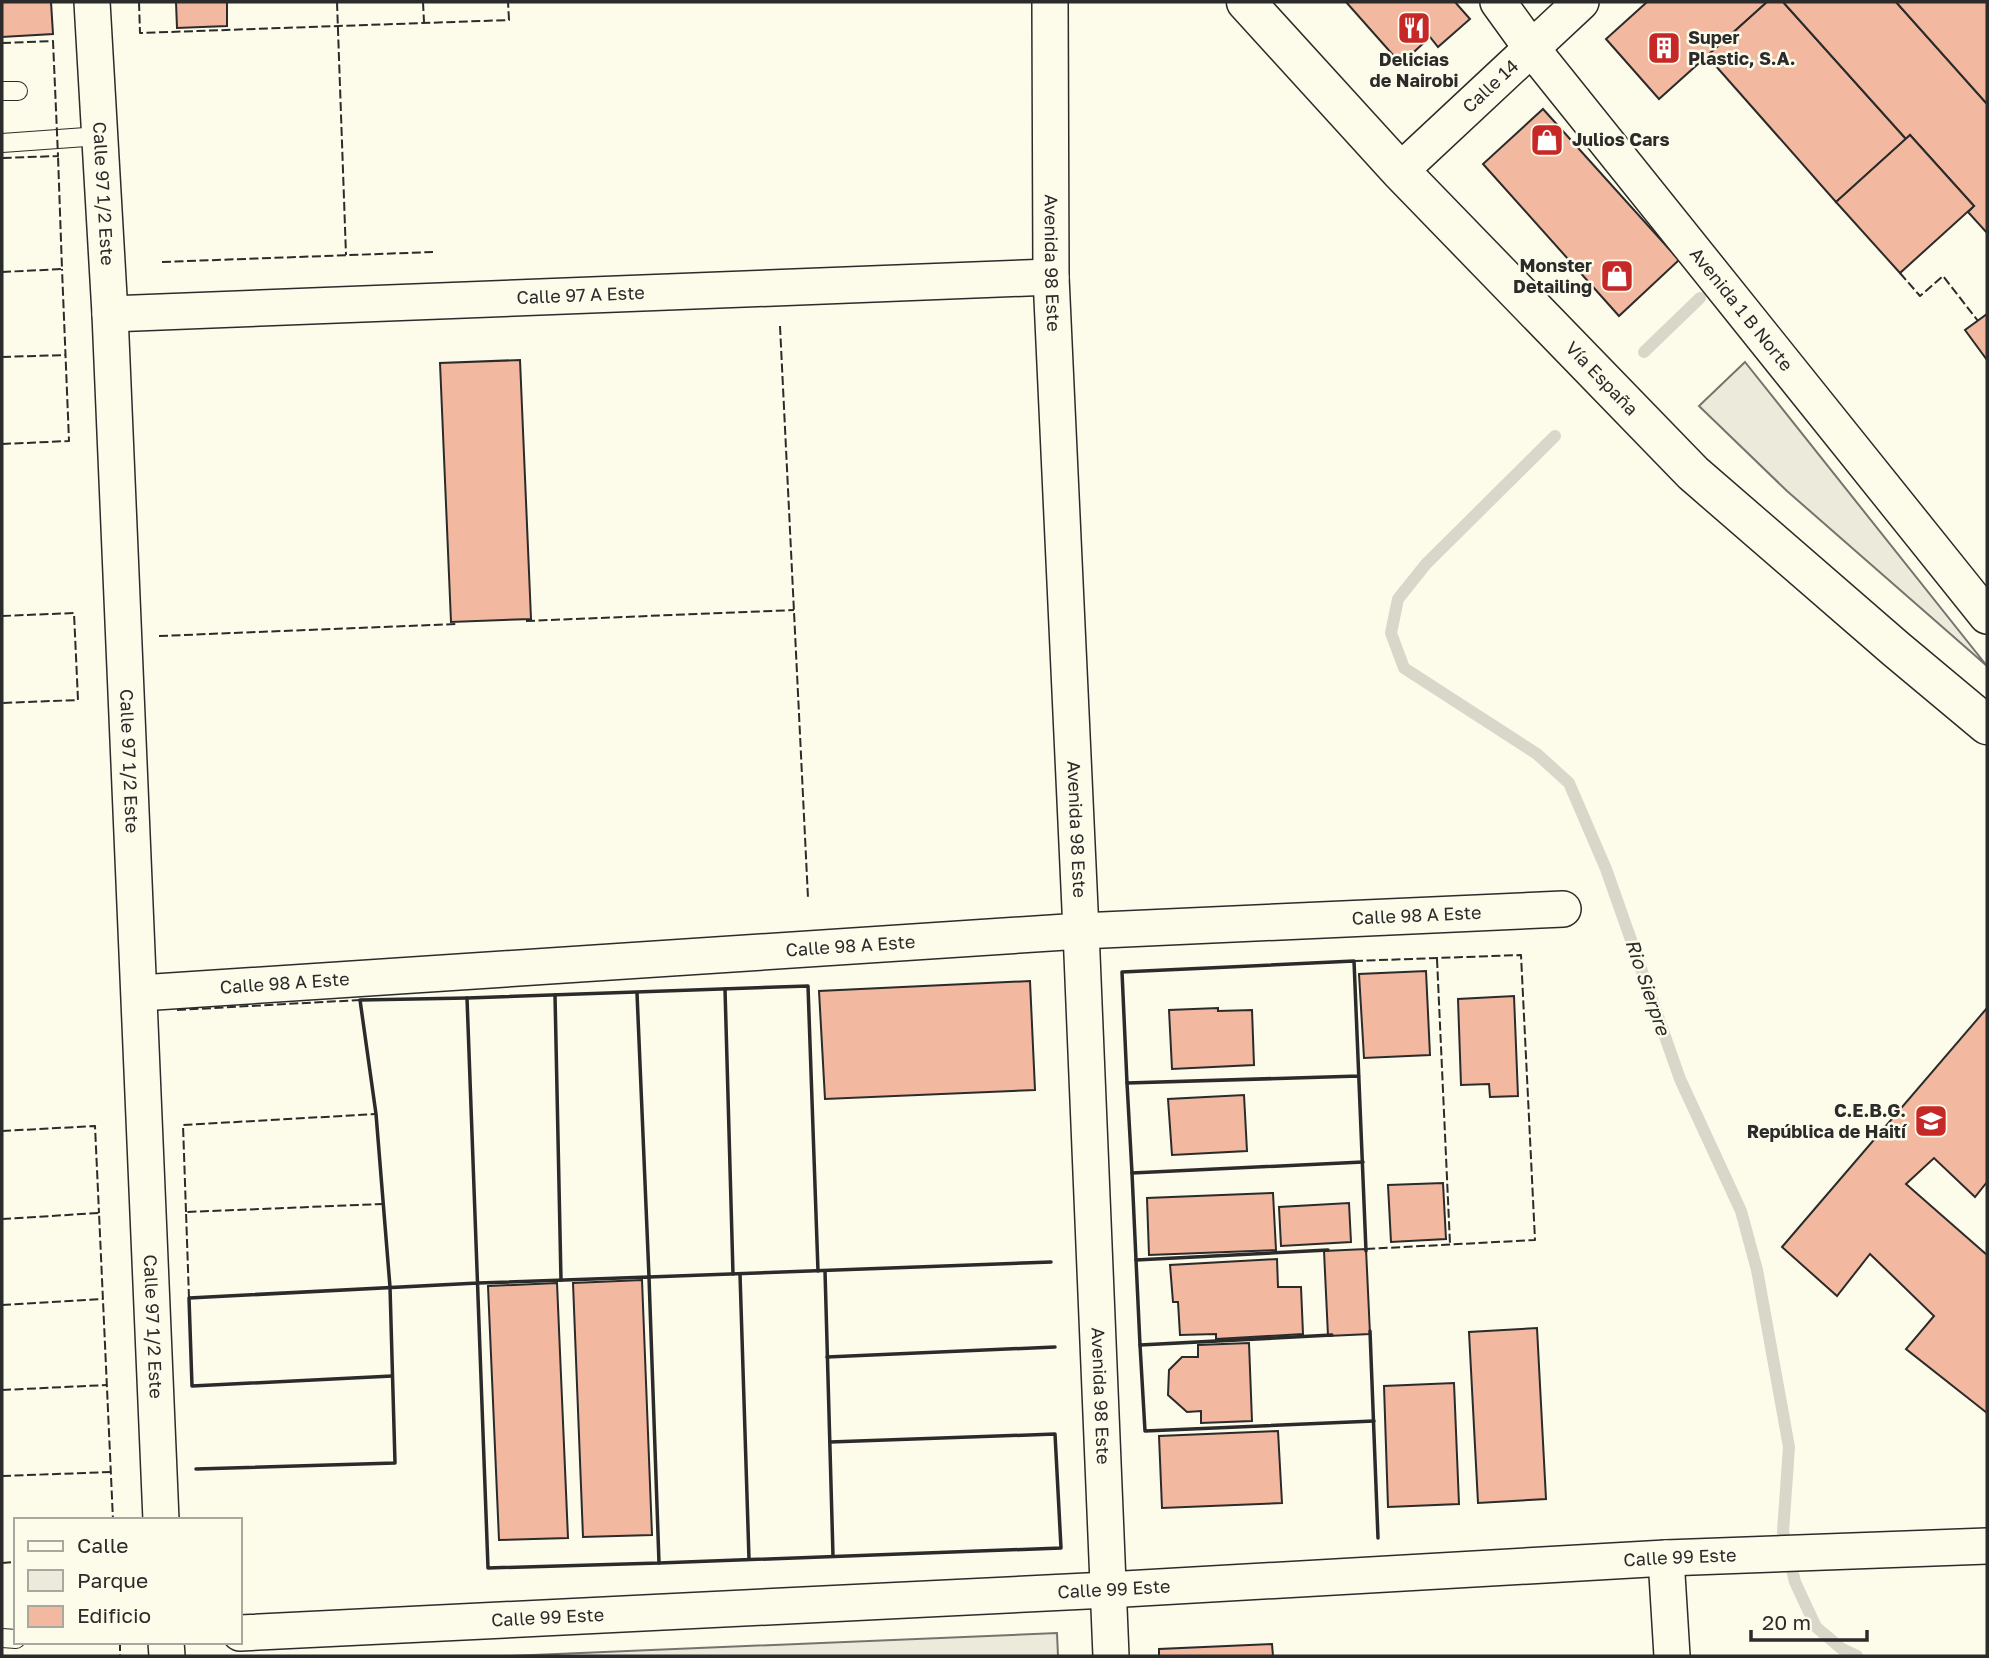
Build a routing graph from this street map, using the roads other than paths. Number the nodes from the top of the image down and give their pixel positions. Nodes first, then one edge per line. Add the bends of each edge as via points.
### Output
1 (92, 2) edge
2 (1050, 2) edge
3 (1246, 2) edge
4 (1498, 2) edge
5 (1581, 2) edge
6 (1532, 48) junction
7 (100, 136) junction
8 (2, 143) edge
9 (1400, 171) junction
10 (1051, 276) junction
11 (110, 314) junction
12 (1987, 616) edge
13 (1987, 725) edge
14 (1563, 909) dead end
15 (1081, 931) junction
16 (140, 993) junction
17 (161, 1518) edge
18 (1987, 1546) edge
19 (1666, 1558) junction
20 (1107, 1590) junction
21 (242, 1633) edge
22 (1111, 1656) edge
23 (1672, 1656) edge

1 - 7 street, Calle 97 1/2 Este
2 - 10 street, Avenida 98 Este
3 - 9 main road, Vía España
4 - 6 street, Avenida 1 B Norte
5 - 6 street, Calle 14
6 - 9 street, Calle 14
6 - 12 street, Avenida 1 B Norte
7 - 8 lane
7 - 11 street, Calle 97 1/2 Este
9 - 13 main road, Vía España via 1693,473
10 - 11 street, Calle 97 A Este
10 - 15 street, Avenida 98 Este
11 - 16 street, Calle 97 1/2 Este
14 - 15 street, Calle 98 A Este
15 - 16 street, Calle 98 A Este
15 - 20 street, Avenida 98 Este
16 - 17 street, Calle 97 1/2 Este
18 - 19 street, Calle 99 Este
19 - 20 street, Calle 99 Este
19 - 23 street
20 - 21 street, Calle 99 Este
20 - 22 street, Avenida 98 Este

